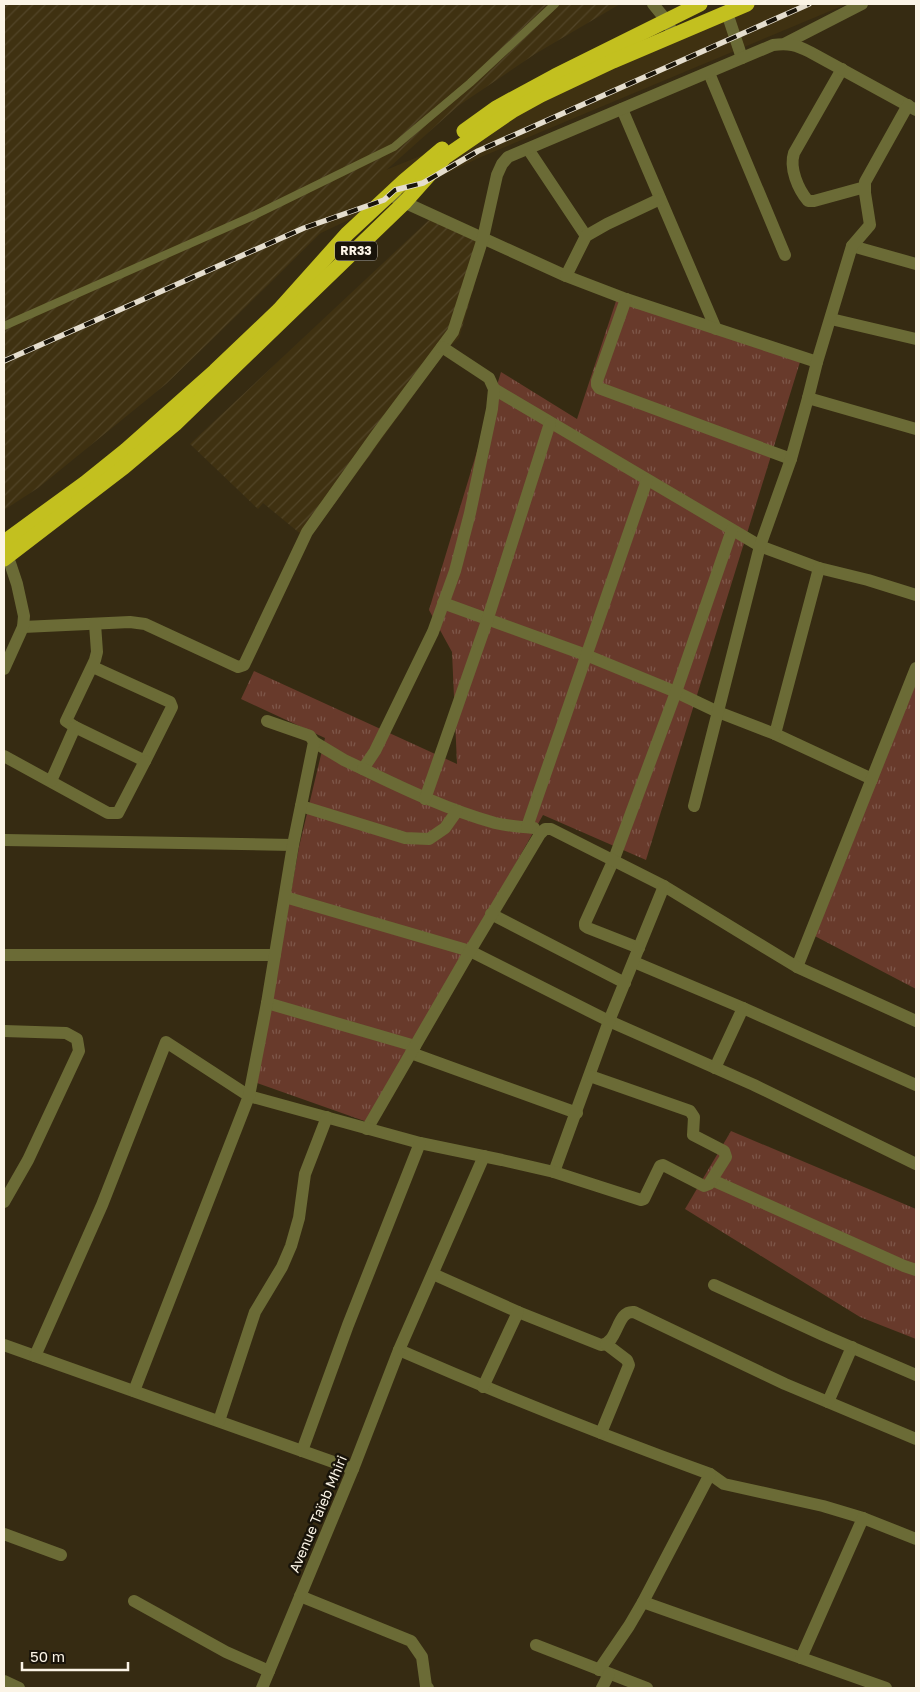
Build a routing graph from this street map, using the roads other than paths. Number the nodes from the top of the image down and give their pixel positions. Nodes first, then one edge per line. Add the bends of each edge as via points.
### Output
1 (555, 4) edge
2 (653, 4) edge
3 (700, 4) edge
4 (747, 4) edge
5 (862, 4) edge
6 (727, 12) junction
7 (666, 20) junction
8 (674, 35) junction
9 (786, 43) junction
10 (742, 58) junction
11 (842, 69) junction
12 (709, 73) junction
13 (912, 108) edge
14 (622, 109) junction
15 (528, 149) junction
16 (865, 187) junction
17 (389, 196) junction
18 (660, 199) junction
19 (405, 202) junction
20 (586, 236) junction
21 (483, 238) junction
22 (852, 246) junction
23 (785, 255) dead end
24 (916, 264) edge
25 (566, 276) junction
26 (626, 298) junction
27 (831, 319) junction
28 (4, 326) edge
29 (716, 329) junction
30 (916, 339) edge
31 (442, 347) junction
32 (816, 362) junction
33 (494, 389) junction
34 (808, 398) junction
35 (550, 423) junction
36 (916, 429) edge
37 (791, 459) junction
38 (647, 480) junction
39 (732, 530) junction
40 (4, 542) edge
41 (760, 546) junction
42 (5, 559) edge
43 (820, 568) junction
44 (916, 595) edge
45 (443, 603) junction
46 (488, 620) junction
47 (95, 624) junction
48 (23, 627) junction
49 (586, 655) junction
50 (93, 667) junction
51 (916, 668) edge
52 (4, 669) edge
53 (676, 692) junction
54 (718, 712) junction
55 (267, 722) dead end
56 (75, 728) junction
57 (775, 734) junction
58 (314, 742) junction
59 (4, 756) edge
60 (145, 761) junction
61 (363, 768) junction
62 (872, 779) junction
63 (51, 781) junction
64 (425, 799) junction
65 (301, 806) junction
66 (694, 806) dead end
67 (457, 810) junction
68 (527, 827) junction
69 (545, 829) junction
70 (4, 840) edge
71 (293, 845) junction
72 (614, 860) junction
73 (664, 886) junction
74 (284, 898) junction
75 (491, 914) junction
76 (639, 948) junction
77 (470, 950) junction
78 (4, 955) edge
79 (275, 955) junction
80 (634, 962) junction
81 (797, 967) junction
82 (625, 983) junction
83 (267, 1003) junction
84 (743, 1008) junction
85 (609, 1021) junction
86 (916, 1021) edge
87 (4, 1031) edge
88 (413, 1050) junction
89 (715, 1068) junction
90 (590, 1076) junction
91 (916, 1085) edge
92 (249, 1096) junction
93 (577, 1113) junction
94 (327, 1117) junction
95 (367, 1129) junction
96 (420, 1143) junction
97 (484, 1156) junction
98 (916, 1164) edge
99 (554, 1172) junction
100 (712, 1180) junction
101 (4, 1202) edge
102 (916, 1270) edge
103 (432, 1274) junction
104 (714, 1285) dead end
105 (518, 1312) junction
106 (606, 1344) junction
107 (4, 1345) edge
108 (852, 1347) junction
109 (399, 1350) junction
110 (36, 1356) junction
111 (916, 1375) edge
112 (483, 1386) junction
113 (134, 1391) junction
114 (828, 1402) junction
115 (219, 1421) junction
116 (601, 1433) junction
117 (916, 1439) edge
118 (302, 1451) junction
119 (353, 1469) junction
120 (710, 1474) junction
121 (863, 1518) junction
122 (4, 1534) edge
123 (916, 1539) edge
124 (60, 1555) dead end
125 (300, 1596) junction
126 (134, 1601) dead end
127 (643, 1602) junction
128 (536, 1645) dead end
129 (800, 1658) junction
130 (269, 1671) junction
131 (604, 1672) junction
132 (4, 1681) edge
133 (19, 1688) edge
134 (262, 1688) edge
135 (428, 1688) edge
136 (602, 1688) edge
137 (647, 1688) edge
138 (886, 1688) edge

1 - 28 lane via 470,83 394,147 255,215
2 - 7 street
3 - 7 highway, RR33
4 - 6 highway, RR33
5 - 9 street
6 - 8 highway, RR33
6 - 10 street
7 - 8 street
7 - 17 highway, RR33 via 496,108
8 - 19 highway, RR33 via 512,111 445,157
9 - 10 street
9 - 11 street via 799,46
10 - 12 street
11 - 13 street
11 - 16 street via 794,153 792,169 808,200
12 - 14 street
12 - 23 street
13 - 16 street via 865,182
14 - 15 street
14 - 18 street
15 - 20 street
15 - 21 street via 502,164
16 - 22 street via 870,225
17 - 19 street
17 - 40 highway, RR33 via 347,234 280,310 215,371 126,450
18 - 20 street
18 - 29 street
19 - 21 street
19 - 42 highway, RR33 via 175,424
20 - 25 street
21 - 25 street
21 - 31 street via 457,322
22 - 24 street
22 - 27 street
25 - 26 street
26 - 29 street
26 - 37 street via 597,381 599,388
27 - 30 street
27 - 32 street
29 - 32 street
31 - 33 street via 489,378
31 - 47 street via 307,532 243,666 238,667 145,624
32 - 34 street
33 - 35 street
33 - 45 street via 470,513
34 - 36 street
34 - 37 street
35 - 38 street
35 - 46 street
37 - 41 street
38 - 39 street
38 - 49 street
39 - 41 street
39 - 53 street
41 - 43 street
41 - 54 street
42 - 48 street via 10,563 23,605
43 - 44 street
43 - 57 street
45 - 46 street
45 - 61 street via 419,661 375,751
46 - 49 street
46 - 64 street
47 - 48 street
47 - 50 street via 97,652
48 - 52 street
49 - 53 street
49 - 68 street
50 - 56 street via 66,720
50 - 60 street via 170,702 172,707
51 - 62 street
53 - 54 street
53 - 72 street
54 - 57 street
54 - 66 street
55 - 58 street via 310,736
56 - 60 street
56 - 63 street
57 - 62 street
58 - 61 street
58 - 65 street
59 - 63 street
60 - 63 street via 116,814
61 - 64 street
62 - 81 street
64 - 67 street
65 - 67 street via 405,838 428,839 445,828
65 - 71 street
67 - 68 street via 497,824
68 - 69 street
69 - 72 street
69 - 75 street
70 - 71 street
71 - 74 street
72 - 73 street
72 - 76 street via 585,926
73 - 76 street
73 - 81 street
74 - 77 street
74 - 79 street
75 - 77 street
75 - 82 street
76 - 80 street
77 - 85 street
77 - 88 street
78 - 79 street
79 - 83 street
80 - 82 street
80 - 84 street
81 - 86 street
82 - 85 street
83 - 88 street
83 - 92 street
84 - 89 street
84 - 91 street
85 - 89 street
85 - 90 street
87 - 101 street via 66,1033 77,1039 79,1051 28,1160
88 - 93 street
88 - 95 street
89 - 98 street
90 - 93 street
90 - 100 street via 690,1111 694,1117 693,1135 726,1154
92 - 94 street
92 - 110 street via 166,1042 102,1205
92 - 113 street
93 - 99 street
94 - 95 street
94 - 115 street via 305,1174 291,1246 255,1312
95 - 96 street
96 - 97 street
96 - 118 street
97 - 99 street
97 - 103 street, Avenue Taïeb Mhiri
99 - 100 street via 641,1200 658,1167 663,1165 704,1186
100 - 102 street
103 - 105 street
103 - 109 street, Avenue Taïeb Mhiri
104 - 108 street
105 - 106 street
105 - 112 street
106 - 114 street via 625,1314 634,1312
106 - 116 street via 629,1365
107 - 110 street
108 - 111 street
108 - 114 street
109 - 112 street
109 - 119 street, Avenue Taïeb Mhiri
110 - 113 street
112 - 116 street
113 - 115 street
114 - 117 street
115 - 118 street
116 - 120 street
118 - 119 street
119 - 125 street, Avenue Taïeb Mhiri
120 - 121 street via 724,1484
120 - 127 street
121 - 123 street
121 - 129 street
122 - 124 street
125 - 130 street, Avenue Taïeb Mhiri
125 - 135 street via 411,1641 422,1657
126 - 130 street via 226,1652
127 - 129 street
127 - 131 street
128 - 131 street
129 - 138 street
130 - 134 street, Avenue Taïeb Mhiri
131 - 136 street
131 - 137 street
132 - 133 street

